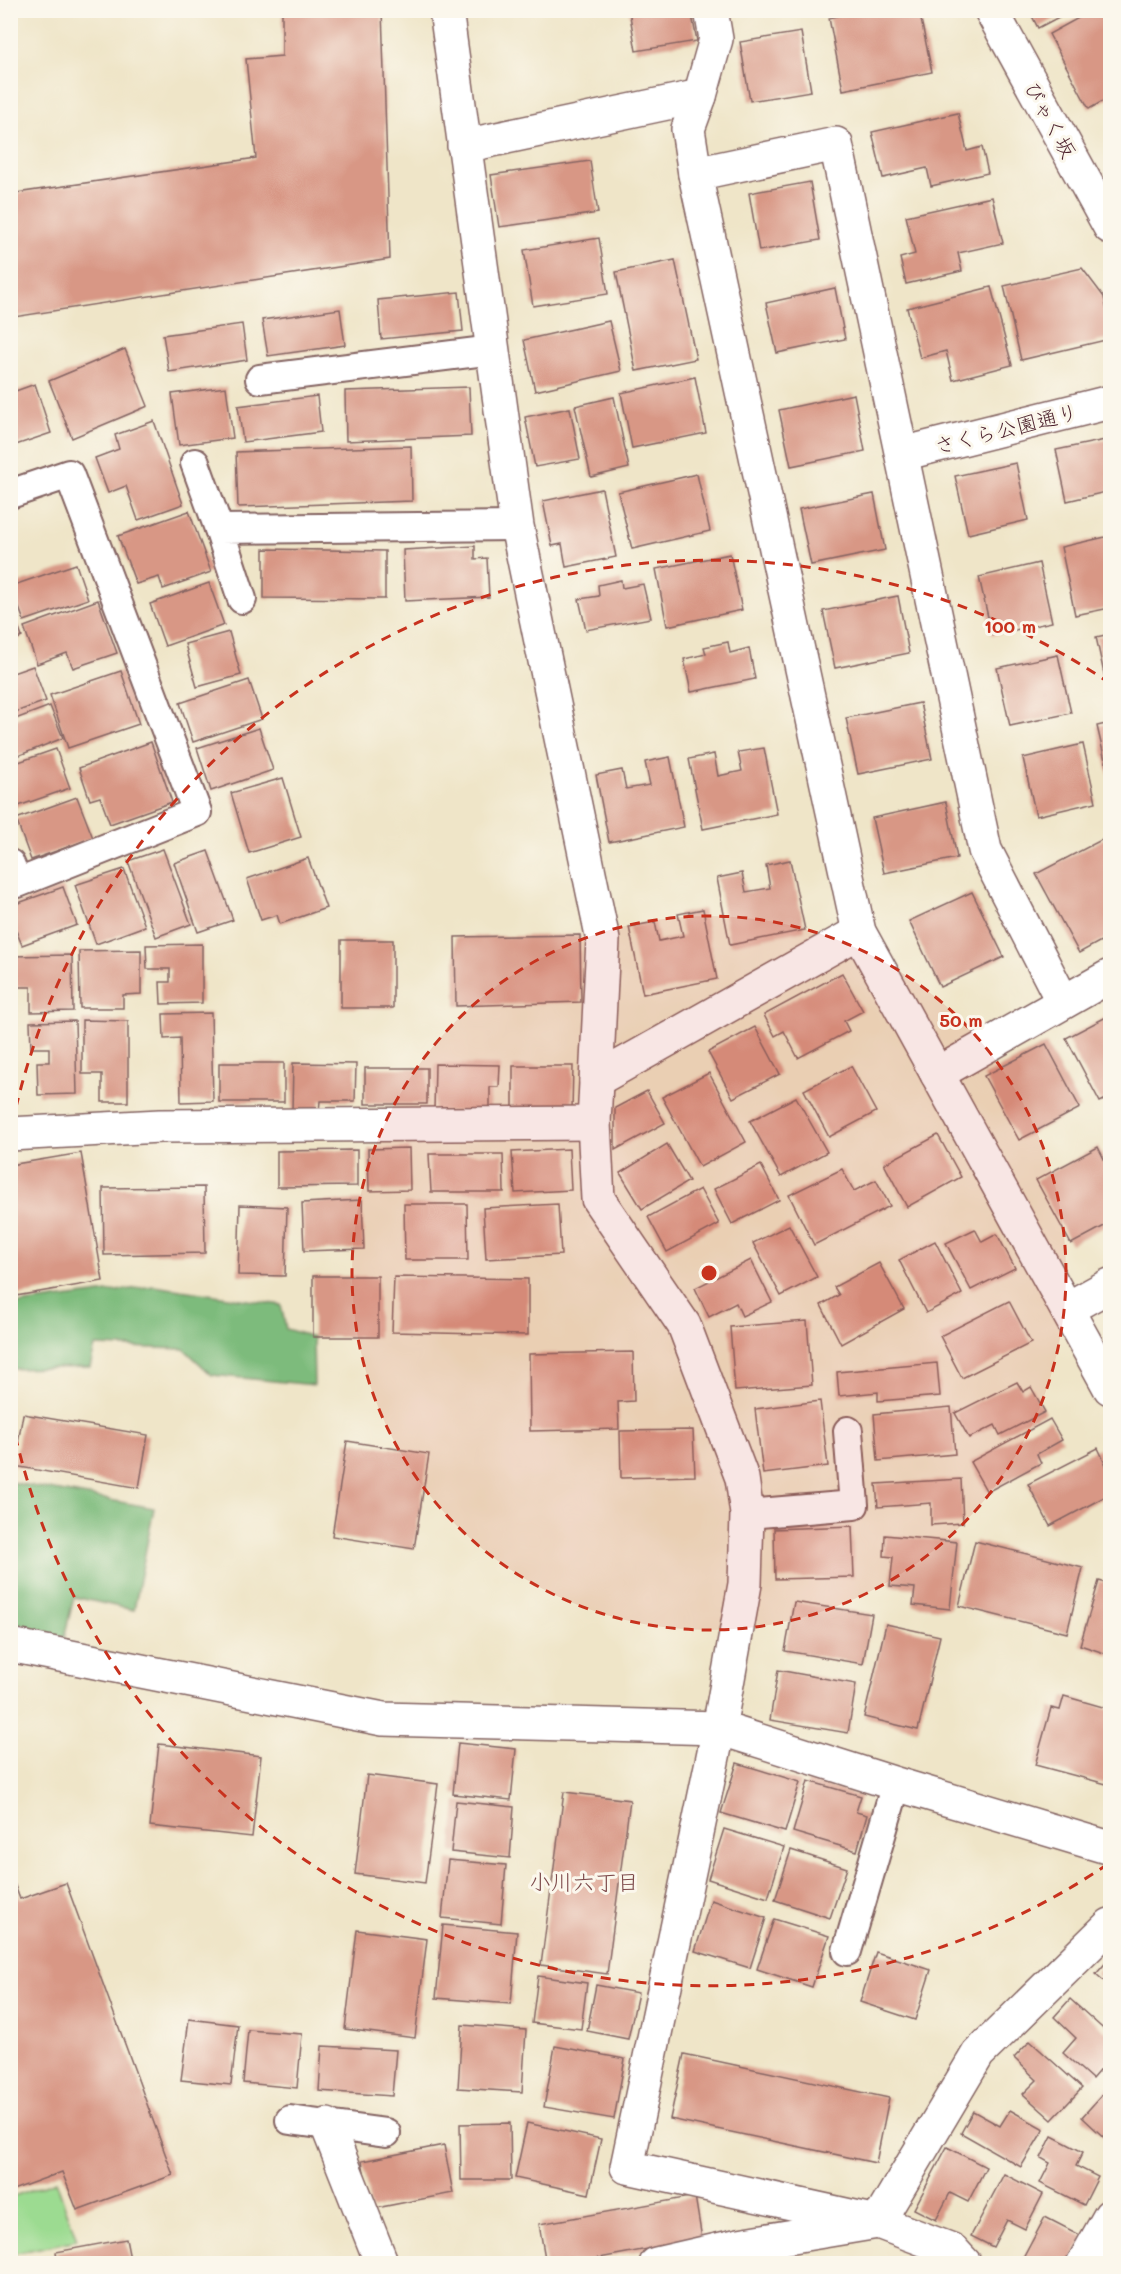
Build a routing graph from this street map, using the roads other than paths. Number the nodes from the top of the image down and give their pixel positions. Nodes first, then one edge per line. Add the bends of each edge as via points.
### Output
1 (446, 10) edge
2 (711, 10) edge
3 (991, 10) edge
4 (700, 96) junction
5 (464, 146) junction
6 (695, 174) junction
7 (1110, 227) edge
8 (493, 350) junction
9 (260, 379) dead end
10 (1110, 402) edge
11 (902, 454) junction
12 (195, 463) dead end
13 (10, 494) edge
14 (517, 526) junction
15 (219, 529) junction
16 (242, 599) dead end
17 (10, 864) edge
18 (859, 932) junction
19 (1110, 976) edge
20 (1064, 1002) junction
21 (937, 1074) junction
22 (596, 1080) junction
23 (594, 1123) junction
24 (10, 1134) edge
25 (1110, 1285) edge
26 (1067, 1310) junction
27 (1110, 1388) edge
28 (848, 1431) dead end
29 (747, 1514) junction
30 (10, 1645) edge
31 (719, 1728) junction
32 (896, 1784) junction
33 (1110, 1848) edge
34 (1110, 1925) edge
35 (847, 1951) dead end
36 (290, 2120) dead end
37 (327, 2125) junction
38 (386, 2133) dead end
39 (1110, 2216) edge
40 (878, 2222) junction
41 (382, 2264) edge
42 (656, 2264) edge
43 (965, 2264) edge
44 (1083, 2264) edge

1 - 5 street
2 - 4 street via 716,39
3 - 7 street, びゃく坂
4 - 5 street
4 - 6 street via 688,129
5 - 8 street
6 - 11 street via 836,144
6 - 18 street
8 - 9 lane
8 - 14 street
10 - 11 street, さくら公園通り
11 - 20 street via 985,850
12 - 15 lane
13 - 17 lane via 69,474 197,812 18,883
14 - 15 lane
14 - 22 street via 603,940
15 - 16 lane
18 - 21 street
18 - 22 street
19 - 20 street
20 - 21 street
21 - 26 street
22 - 23 street
23 - 24 street via 160,1126
23 - 29 street via 598,1199 684,1324 742,1478
25 - 26 street
26 - 27 street
28 - 29 lane via 854,1505
29 - 31 street via 745,1584
30 - 31 street via 383,1719
31 - 32 street
31 - 40 street via 627,2168
32 - 33 street
32 - 35 lane
34 - 40 street via 978,2054
36 - 37 lane
37 - 38 lane
37 - 41 street
39 - 44 street
40 - 42 street via 739,2245
40 - 43 street via 952,2250

